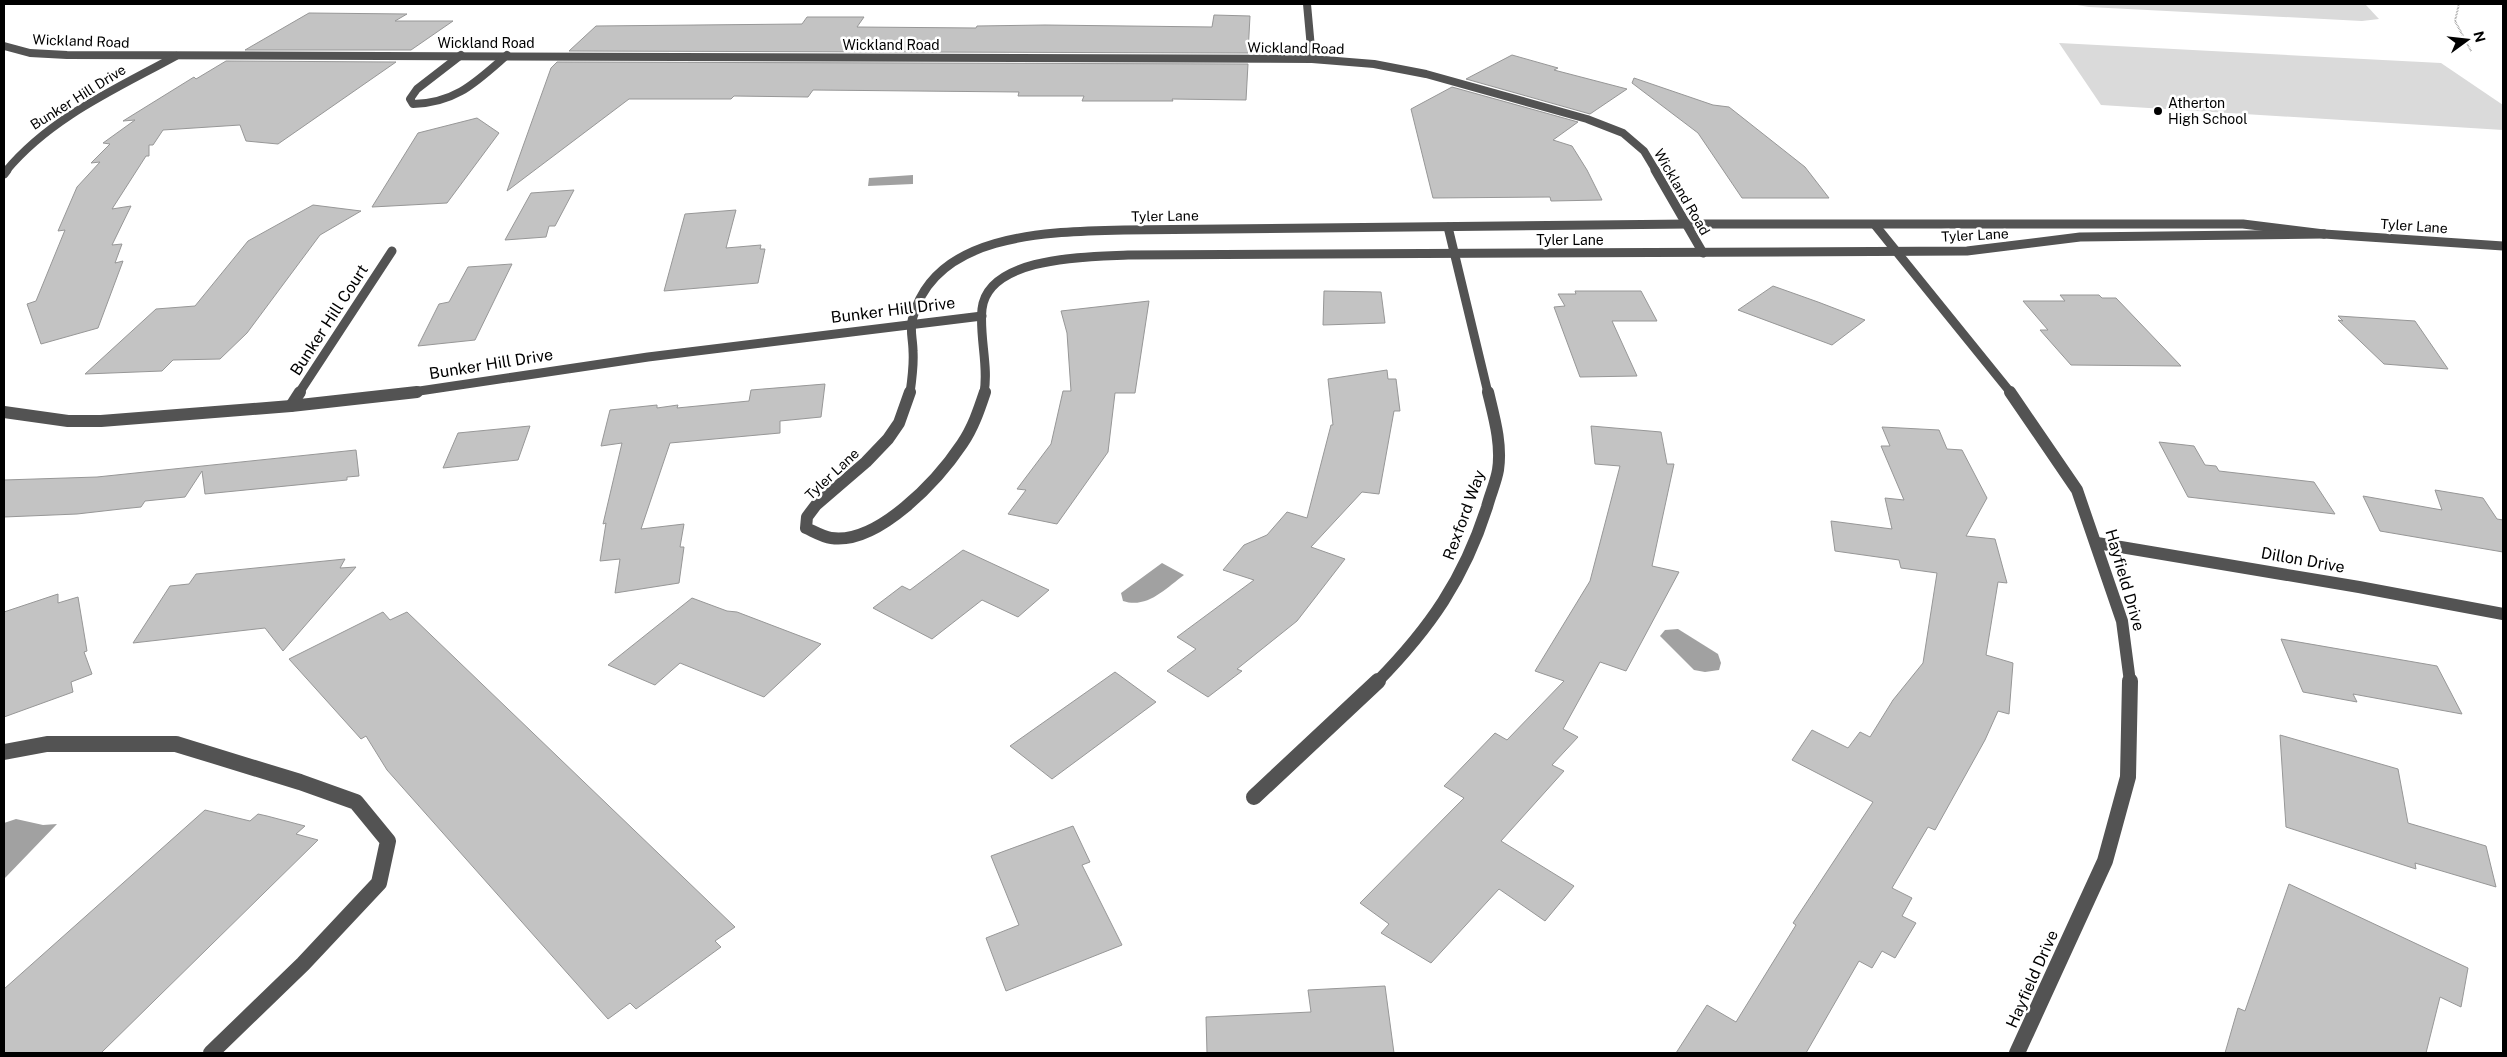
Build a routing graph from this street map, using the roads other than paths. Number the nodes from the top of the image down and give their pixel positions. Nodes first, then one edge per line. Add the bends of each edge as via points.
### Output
1 (1308, 4) edge
2 (4, 46) edge
3 (461, 55) junction
4 (507, 55) junction
5 (177, 56) junction
6 (1312, 59) junction
7 (4, 174) edge
8 (1688, 224) junction
9 (2177, 224) junction
10 (1875, 225) junction
11 (1448, 227) junction
12 (2324, 234) junction
13 (2192, 237) junction
14 (2503, 246) edge
15 (392, 251) dead end
16 (1896, 252) junction
17 (1703, 253) junction
18 (1454, 254) junction
19 (982, 316) junction
20 (911, 324) junction
21 (290, 406) junction
22 (4, 412) edge
23 (2097, 544) junction
24 (2503, 614) edge
25 (4, 752) edge
26 (1254, 797) dead end
27 (211, 1053) edge
28 (2017, 1053) edge

1 - 6 street
2 - 5 street, Wickland Road via 47,54
3 - 4 street, Wickland Road
3 - 4 street via 417,89 410,99 413,104 451,99
3 - 5 street, Wickland Road
4 - 6 street, Wickland Road
5 - 7 street, Bunker Hill Drive via 55,126 18,156
6 - 8 street, Wickland Road via 1374,64 1426,74 1610,127 1644,151
8 - 10 street, Tyler Lane
8 - 11 street, Tyler Lane
8 - 17 street, Wickland Road
9 - 10 street, Tyler Lane
9 - 12 street, Tyler Lane via 2243,224
9 - 13 street
10 - 16 street, Hayfield Drive
11 - 18 street, Rexford Way
11 - 20 street, Tyler Lane via 1124,230 1015,239 969,253 950,263 930,280
12 - 13 street, Tyler Lane
12 - 14 street, Tyler Lane
13 - 16 street, Tyler Lane via 2079,237 1998,250
15 - 21 street, Bunker Hill Court
16 - 17 street, Tyler Lane
16 - 23 street, Hayfield Drive via 2011,393 2055,454 2077,490
17 - 18 street, Tyler Lane
18 - 19 street, Tyler Lane via 1128,255 1075,259 1030,266 999,280 987,291 982,302
18 - 26 street, Rexford Way via 1498,434 1498,470 1480,528 1461,571 1433,619 1409,649
19 - 20 street, Bunker Hill Drive
19 - 20 street, Tyler Lane via 985,391 975,424 956,454 911,503 880,526 835,540 814,534 806,528 807,516 884,444 903,412 912,377
20 - 21 street, Bunker Hill Drive via 572,368 433,390
21 - 22 street, Bunker Hill Drive via 102,421 68,421
23 - 24 street, Dillon Drive
23 - 28 street, Hayfield Drive via 2122,621 2130,680 2128,777 2105,861
25 - 27 street via 47,744 176,744 356,802 388,841 379,883 303,964

